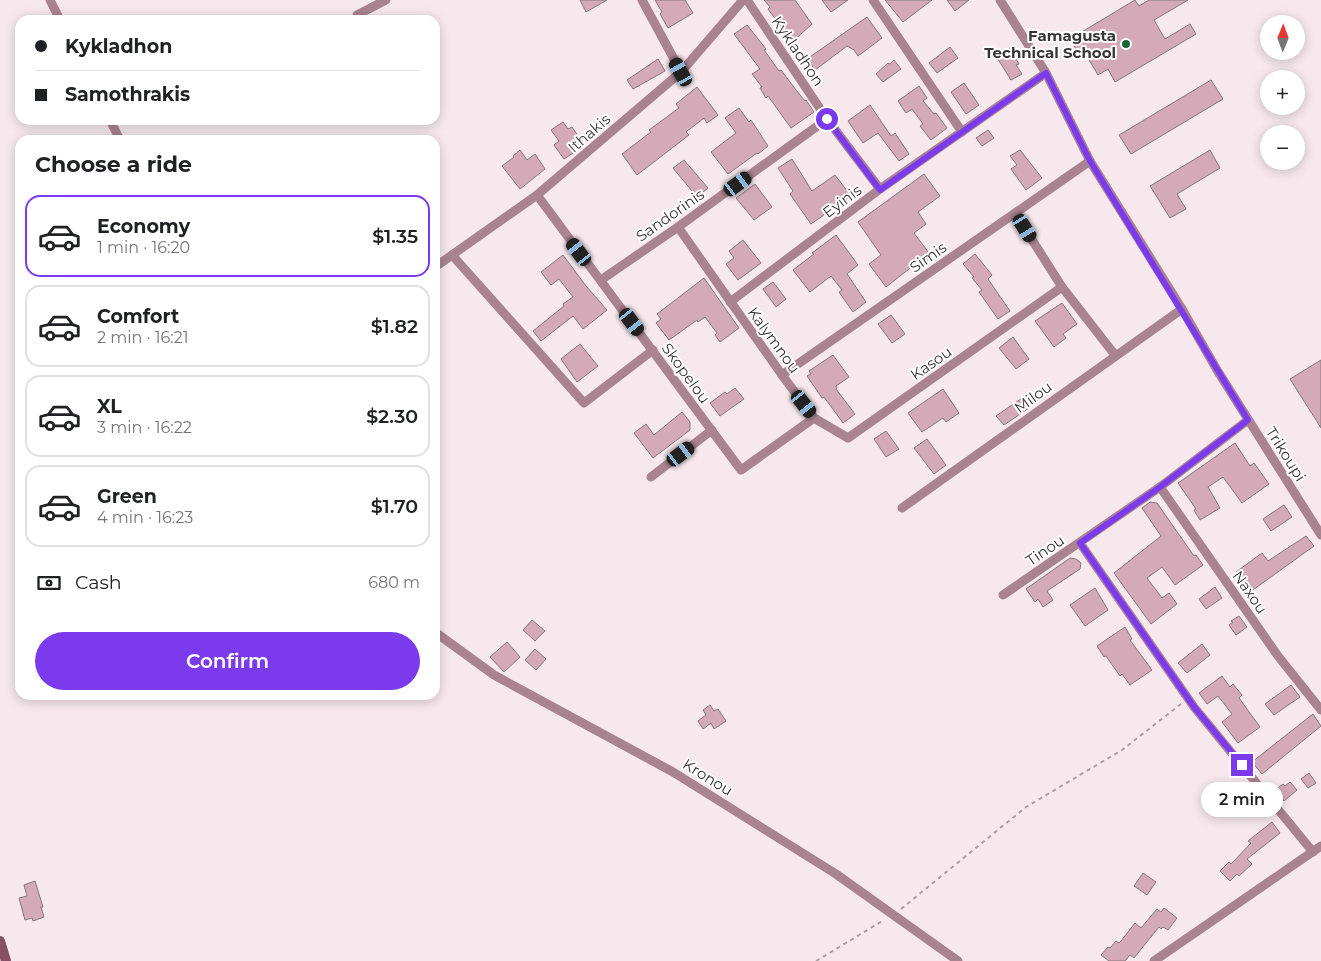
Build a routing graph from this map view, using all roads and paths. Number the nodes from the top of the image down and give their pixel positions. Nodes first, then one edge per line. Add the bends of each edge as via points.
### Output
1 (50, 0) edge
2 (386, 0) edge
3 (642, 0) edge
4 (743, 0) edge
5 (747, 0) edge
6 (872, 0) edge
7 (1000, 0) edge
8 (58, 15) edge
9 (357, 15) dead end
10 (681, 72) junction
11 (1046, 73) junction
12 (827, 119) junction
13 (962, 132) junction
14 (1090, 161) junction
15 (880, 190) junction
16 (537, 195) junction
17 (1016, 212) junction
18 (678, 227) junction
19 (452, 255) junction
20 (440, 263) edge
21 (600, 280) junction
22 (1062, 287) junction
23 (730, 302) junction
24 (1182, 309) junction
25 (653, 350) junction
26 (1114, 356) junction
27 (782, 375) junction
28 (814, 418) junction
29 (1248, 420) junction
30 (712, 430) junction
31 (651, 477) dead end
32 (1160, 487) junction
33 (902, 508) dead end
34 (1321, 535) edge
35 (1080, 543) junction
36 (1003, 595) dead end
37 (440, 636) edge
38 (1188, 698) junction
39 (1321, 710) edge
40 (1321, 846) edge
41 (1313, 852) junction
42 (893, 915) junction
43 (0, 941) edge
44 (6, 961) edge
45 (816, 961) edge
46 (958, 961) edge
47 (1154, 961) edge

1 - 8 street
2 - 9 street
3 - 10 street
4 - 10 street, Ithakis
5 - 12 street, Kykladhon
6 - 13 street
7 - 11 street, Trikoupi
10 - 16 street, Ithakis
11 - 13 street, Eyinis
11 - 14 street, Trikoupi
12 - 15 street, Kykladhon
12 - 18 street, Sandorinis
13 - 15 street, Eyinis
14 - 17 street, Simis
14 - 24 street, Trikoupi
15 - 23 street, Eyinis
16 - 19 street, Ithakis
16 - 21 street, Skopelou
17 - 22 street
17 - 27 street, Simis
18 - 21 street, Sandorinis
18 - 23 street, Kalymnou
19 - 20 street, Ithakis
19 - 25 street via 584,403
21 - 25 street, Skopelou
22 - 26 street
22 - 28 street, Kasou via 848,438
23 - 27 street, Kalymnou
24 - 26 street, Milou
24 - 29 street, Trikoupi
25 - 30 street, Skopelou
26 - 33 street, Milou
27 - 28 street, Kalymnou
28 - 30 street, Skopelou via 741,470
29 - 32 street, Tinou
29 - 34 street, Trikoupi
30 - 31 street
32 - 35 street, Tinou
32 - 39 street, Naxou via 1278,656
35 - 36 street, Tinou
35 - 38 street
37 - 42 street, Kronou via 494,675 681,777 836,874
38 - 41 street
38 - 42 path via 1122,750 1026,807
40 - 41 street
41 - 47 street
42 - 45 path
42 - 46 street, Kronou
43 - 44 main road

